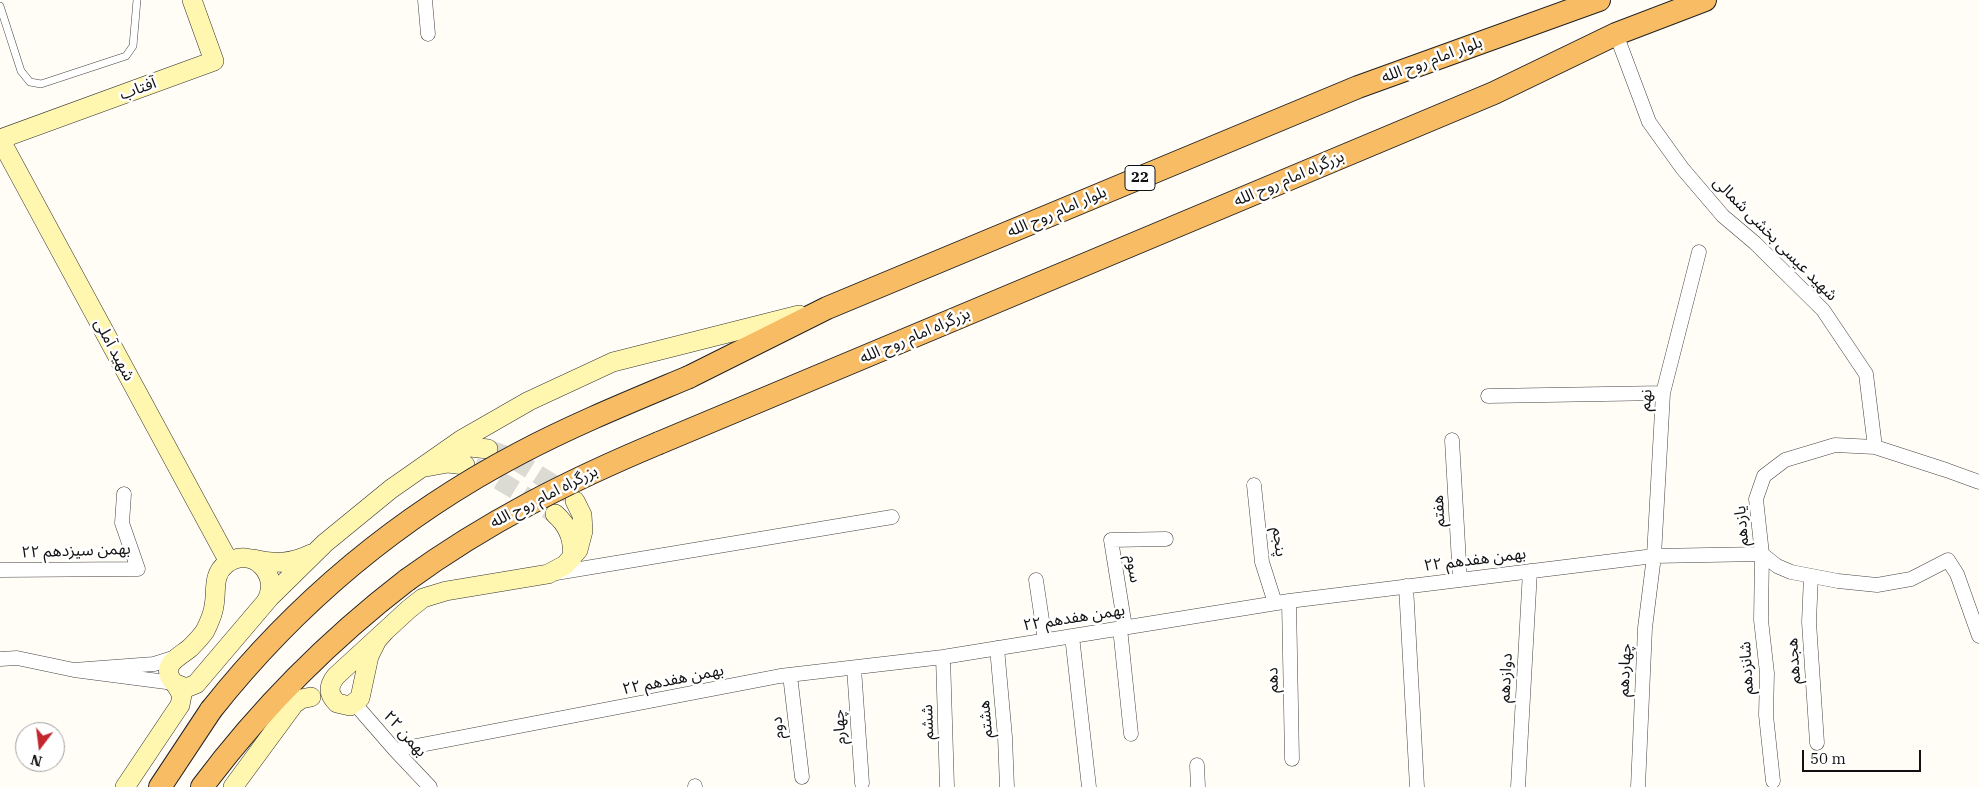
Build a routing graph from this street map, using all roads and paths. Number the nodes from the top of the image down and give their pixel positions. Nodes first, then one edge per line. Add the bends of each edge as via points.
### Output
1 (137, 0) edge
2 (192, 0) edge
3 (425, 0) edge
4 (1599, 0) edge
5 (1705, 0) edge
6 (0, 6) edge
7 (428, 34) dead end
8 (1616, 34) junction
9 (0, 139) edge
10 (1699, 252) dead end
11 (827, 308) junction
12 (1663, 393) junction
13 (1488, 396) dead end
14 (1452, 440) dead end
15 (1874, 448) junction
16 (488, 449) tunnel mouth
17 (440, 454) junction
18 (465, 465) tunnel mouth
19 (416, 471) junction
20 (1979, 482) edge
21 (1254, 485) dead end
22 (124, 494) dead end
23 (575, 501) tunnel mouth
24 (555, 514) tunnel mouth
25 (892, 517) dead end
26 (1166, 539) dead end
27 (320, 548) junction
28 (1762, 554) junction
29 (1654, 556) junction
30 (250, 559) junction
31 (571, 559) junction
32 (229, 562) junction
33 (0, 570) edge
34 (1530, 571) junction
35 (546, 574) junction
36 (1811, 576) junction
37 (1036, 580) dead end
38 (1460, 580) junction
39 (1406, 586) junction
40 (1282, 602) junction
41 (265, 603) junction
42 (1122, 628) junction
43 (385, 631) junction
44 (1072, 636) junction
45 (1979, 636) edge
46 (1046, 640) junction
47 (997, 648) junction
48 (176, 657) junction
49 (943, 657) junction
50 (0, 659) edge
51 (854, 668) junction
52 (74, 670) junction
53 (790, 675) junction
54 (175, 684) junction
55 (312, 697) junction
56 (346, 703) junction
57 (260, 715) junction
58 (1131, 734) dead end
59 (1817, 743) dead end
60 (395, 750) junction
61 (1292, 759) dead end
62 (1197, 765) dead end
63 (802, 778) dead end
64 (1772, 781) dead end
65 (862, 783) dead end
66 (125, 787) edge
67 (160, 787) edge
68 (202, 787) edge
69 (233, 787) edge
70 (430, 787) edge
71 (947, 787) edge
72 (1007, 787) edge
73 (1089, 787) edge
74 (1198, 787) edge
75 (1416, 787) edge
76 (1518, 787) edge
77 (1638, 787) edge

1 - 6 lane via 133,46 126,56 41,84 30,82 21,70
2 - 9 main road, آفتاب via 214,61
3 - 7 street
4 - 11 highway, بلوار امام روح الله / 22 via 1358,87
5 - 8 highway, بزرگراه امام روح الله
8 - 15 street, شهید عیسی بخشی شمالی via 1649,122 1682,168 1724,216 1823,310 1866,374
8 - 57 highway, بزرگراه امام روح الله, bridge via 1494,94 587,474 473,535 407,580 329,644
9 - 32 main road, شهید آملی
10 - 12 street, نهم
11 - 17 main road via 613,362 529,401
11 - 67 highway, بلوار امام روح الله / 22, bridge via 689,377 511,457 438,501 375,547 316,597 250,663 211,710
12 - 13 street
12 - 29 street, نهم
14 - 38 street, هفتم
15 - 20 street, یازدهم
15 - 28 street, یازدهم via 1835,445 1785,460 1764,476 1756,499
16 - 17 main road via 464,447
17 - 19 main road
18 - 19 main road via 442,463
19 - 27 main road
21 - 40 street, پنجم via 1262,562
22 - 33 street, ۲۲ بهمن سیزدهم via 122,523 138,569
23 - 31 main road via 582,516 583,531 580,547
24 - 31 main road via 570,536
25 - 35 street
26 - 42 street, سوم via 1111,540
27 - 30 main road via 288,562
27 - 41 main road
28 - 29 street, ۲۲ بهمن هفدهم
28 - 36 street, یازدهم via 1777,566
28 - 64 street, شانزدهم via 1761,620
29 - 34 street, ۲۲ بهمن هفدهم
29 - 77 street, چهاردهم via 1645,628
30 - 32 main road
30 - 41 main road via 262,566 270,577 270,591
31 - 35 main road
32 - 48 main road via 217,576 209,624 195,643
34 - 38 street, ۲۲ بهمن هفدهم
34 - 76 street, دوازدهم
35 - 43 main road via 434,594 413,605
36 - 45 street, یازدهم via 1877,585 1911,579 1948,560 1957,574
36 - 59 street, هجدهم via 1809,622
37 - 46 street
38 - 39 street, ۲۲ بهمن هفدهم
39 - 40 street, ۲۲ بهمن هفدهم
39 - 75 street
40 - 42 street, ۲۲ بهمن هفدهم
40 - 61 street, دهم
41 - 54 main road via 198,682 186,688
42 - 44 street, ۲۲ بهمن هفدهم
42 - 58 street
43 - 56 main road via 369,656 362,694
43 - 56 main road via 332,681 330,692
44 - 46 street, ۲۲ بهمن هفدهم
44 - 73 street
46 - 47 street, ۲۲ بهمن هفدهم
47 - 49 street, ۲۲ بهمن هفدهم
47 - 72 street, هشتم
48 - 52 street via 154,664
48 - 54 main road via 169,668
49 - 51 street, ۲۲ بهمن هفدهم
49 - 71 street, ششم
50 - 52 street via 17,658
51 - 53 street, ۲۲ بهمن هفدهم
51 - 65 street, چهارم
52 - 54 street
53 - 60 street, ۲۲ بهمن هفدهم
53 - 63 street, دوم
54 - 66 main road via 182,695 180,705
55 - 56 main road
55 - 57 main road via 282,701
55 - 69 main road via 294,704
56 - 60 street, ۲۲ بهمن
57 - 68 highway, بزرگراه امام روح الله
60 - 70 street, ۲۲ بهمن
62 - 74 street

